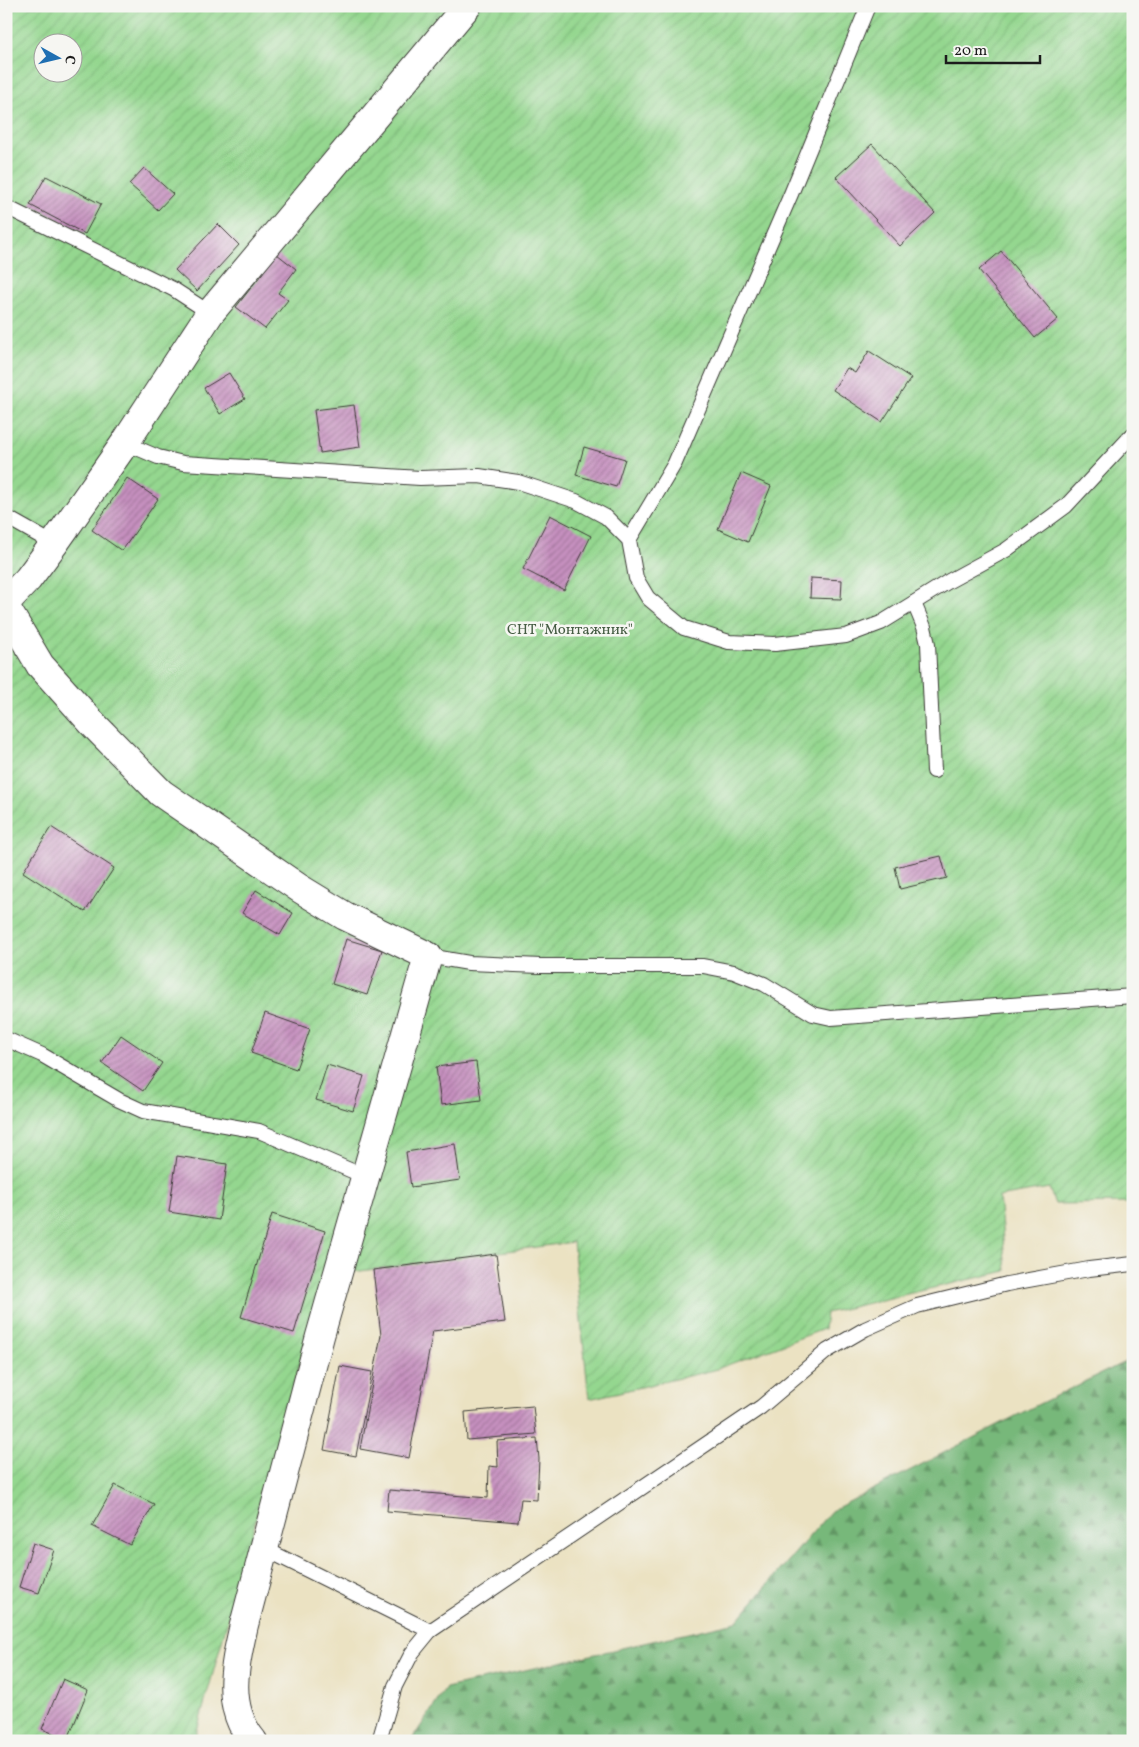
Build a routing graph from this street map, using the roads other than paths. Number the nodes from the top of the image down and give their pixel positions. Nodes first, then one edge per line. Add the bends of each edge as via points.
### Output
1 (467, 6) edge
2 (868, 6) edge
3 (6, 207) edge
4 (210, 313) junction
5 (1133, 434) edge
6 (125, 443) junction
7 (6, 517) edge
8 (629, 540) junction
9 (54, 544) junction
10 (6, 602) edge
11 (914, 603) junction
12 (6, 608) edge
13 (934, 771) dead end
14 (428, 956) junction
15 (1133, 996) edge
16 (6, 1039) edge
17 (366, 1177) junction
18 (1133, 1264) edge
19 (263, 1548) junction
20 (430, 1630) junction
21 (253, 1741) edge
22 (379, 1741) edge

1 - 4 street
2 - 8 lane via 675,464
3 - 4 lane via 173,289
4 - 6 street
5 - 11 lane via 1066,506 1006,550
6 - 8 lane via 183,463 420,478 479,476 518,482 576,501 606,517
6 - 9 street
7 - 9 lane
8 - 11 lane via 636,578 648,598 684,628 729,642 775,644 846,636 882,623
9 - 10 street
11 - 13 lane via 928,644
12 - 14 street via 40,665 161,792 299,888 345,916
14 - 15 lane via 469,963 541,966 703,966 734,972 764,984 813,1014 831,1018
14 - 17 street
16 - 17 lane via 42,1055 143,1111 259,1131
17 - 19 street
18 - 20 lane via 1007,1284 917,1306 865,1330 828,1351 761,1407
19 - 20 lane
19 - 21 street via 234,1671 236,1707
20 - 22 lane via 412,1653 395,1686

